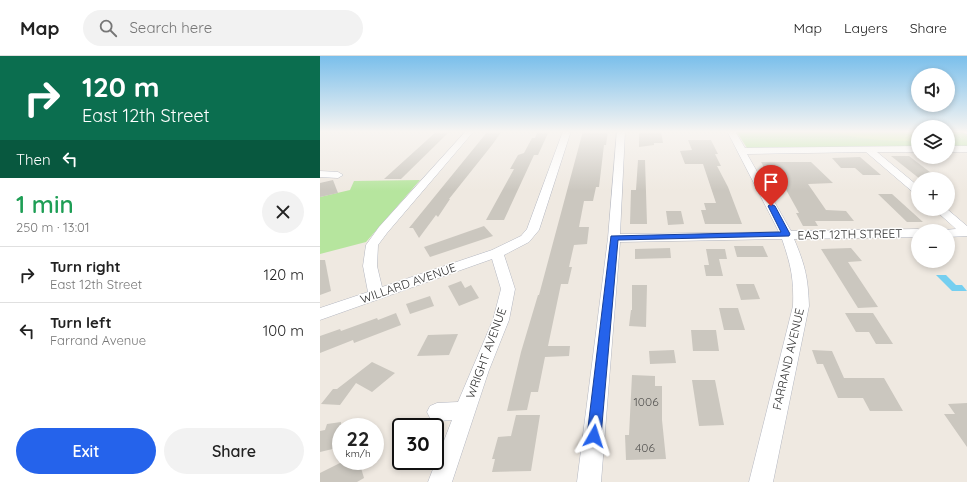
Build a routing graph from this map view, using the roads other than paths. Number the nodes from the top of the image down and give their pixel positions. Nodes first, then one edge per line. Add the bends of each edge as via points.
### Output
1 (453, 151) edge
2 (561, 151) edge
3 (620, 151) edge
4 (742, 151) joint
5 (757, 151) edge
6 (870, 151) edge
7 (320, 174) edge
8 (338, 175) dead end
9 (911, 185) edge
10 (948, 216) edge
11 (967, 232) edge
12 (911, 233) edge
13 (955, 233) edge
14 (786, 234) junction
15 (614, 238) junction
16 (497, 254) junction
17 (376, 294) junction
18 (320, 314) edge
19 (465, 411) junction
20 (437, 412) dead end
21 (440, 482) edge
22 (589, 482) edge
23 (761, 482) edge

1 - 17 street via 372,245 370,266
2 - 16 street via 533,230 525,239
3 - 15 street
4 - 5 street
4 - 14 street, FARRAND AVENUE
6 - 9 street
7 - 8 street
10 - 11 street
11 - 13 street
12 - 14 street, EAST 12TH STREET
14 - 15 street, EAST 12TH STREET
14 - 23 street, FARRAND AVENUE via 798,265 801,306
15 - 22 street
16 - 17 street, WILLARD AVENUE
16 - 19 street, WRIGHT AVENUE via 508,288 500,320
17 - 18 street, WILLARD AVENUE
19 - 20 street, WRIGHT AVENUE
19 - 21 street, WRIGHT AVENUE

